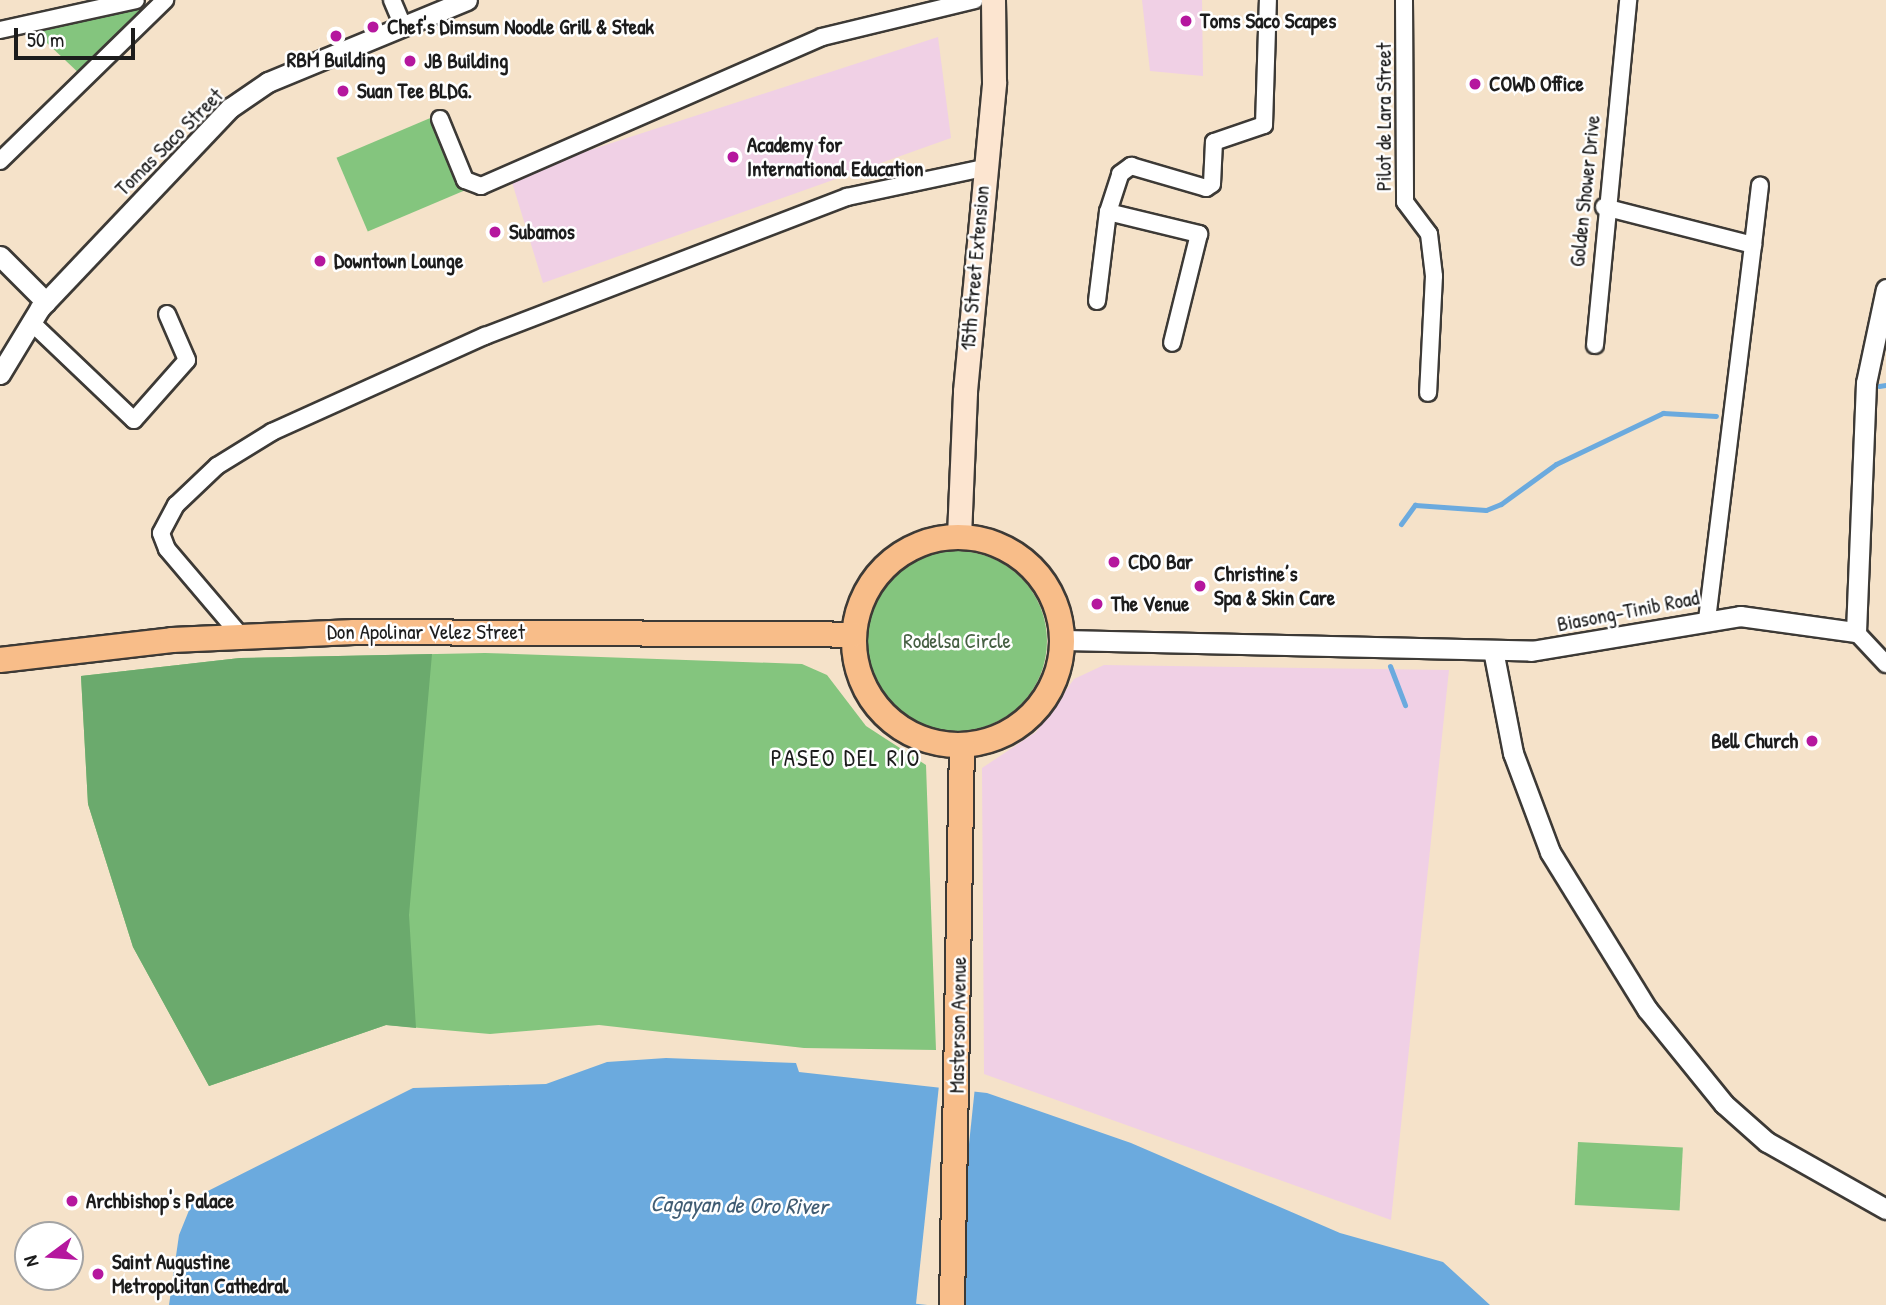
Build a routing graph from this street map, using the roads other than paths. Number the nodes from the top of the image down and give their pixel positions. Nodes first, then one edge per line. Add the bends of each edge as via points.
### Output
1 (136, 0) edge
2 (165, 0) edge
3 (392, 0) edge
4 (467, 0) edge
5 (975, 0) edge
6 (993, 0) edge
7 (1268, 0) edge
8 (1404, 0) edge
9 (1628, 0) edge
10 (403, 26) junction
11 (0, 30) edge
12 (440, 119) dead end
13 (0, 161) edge
14 (984, 168) junction
15 (1760, 185) dead end
16 (1604, 207) junction
17 (1108, 212) junction
18 (1753, 245) junction
19 (0, 256) edge
20 (1886, 289) edge
21 (1097, 301) dead end
22 (46, 302) junction
23 (167, 314) dead end
24 (31, 322) junction
25 (1172, 343) dead end
26 (1595, 345) dead end
27 (0, 374) edge
28 (1428, 393) dead end
29 (959, 536) junction
30 (1707, 618) junction
31 (1856, 632) junction
32 (853, 635) junction
33 (241, 636) junction
34 (1063, 640) junction
35 (1493, 650) junction
36 (0, 660) edge
37 (1886, 664) edge
38 (962, 745) junction
39 (1886, 1209) edge
40 (952, 1305) edge

1 - 11 street
2 - 13 street
3 - 10 street
4 - 10 street, Tomas Saco Street
5 - 12 street via 822,37 481,186 465,180
6 - 14 main road, 15th Street Extension via 994,82
7 - 17 street via 1268,115 1259,131 1214,142 1212,184 1206,188 1131,166 1120,174
8 - 28 street, Pilot de Lara Street via 1405,202 1429,234 1434,276
9 - 16 street, Golden Shower Drive
10 - 22 street, Tomas Saco Street via 268,82 230,108
14 - 29 main road, 15th Street Extension
14 - 33 street via 846,197 485,336 296,419 228,459 176,505 161,533 167,549
15 - 18 street
16 - 18 street
16 - 26 street, Golden Shower Drive
17 - 21 street
17 - 25 street via 1199,234
18 - 30 street
19 - 22 street
20 - 31 street via 1866,383
22 - 24 street, Tomas Saco Street
23 - 24 street via 187,360 134,420
24 - 27 street, Tomas Saco Street
29 - 32 main road via 906,550 882,569 864,595
29 - 34 main road via 1001,546 1028,564 1056,604
30 - 31 street, Biasong-Tinib Road via 1764,616
30 - 35 street, Biasong-Tinib Road via 1594,645
31 - 37 street
32 - 33 main road, Don Apolinar Velez Street via 433,631
32 - 38 main road via 858,670 880,710 916,736
33 - 36 main road, Don Apolinar Velez Street
34 - 35 street, Biasong-Tinib Road
34 - 38 main road via 1051,687 1033,713 1007,733
35 - 39 street via 1513,752 1545,841 1633,989 1746,1124 1854,1196
38 - 40 main road, Masterson Avenue

